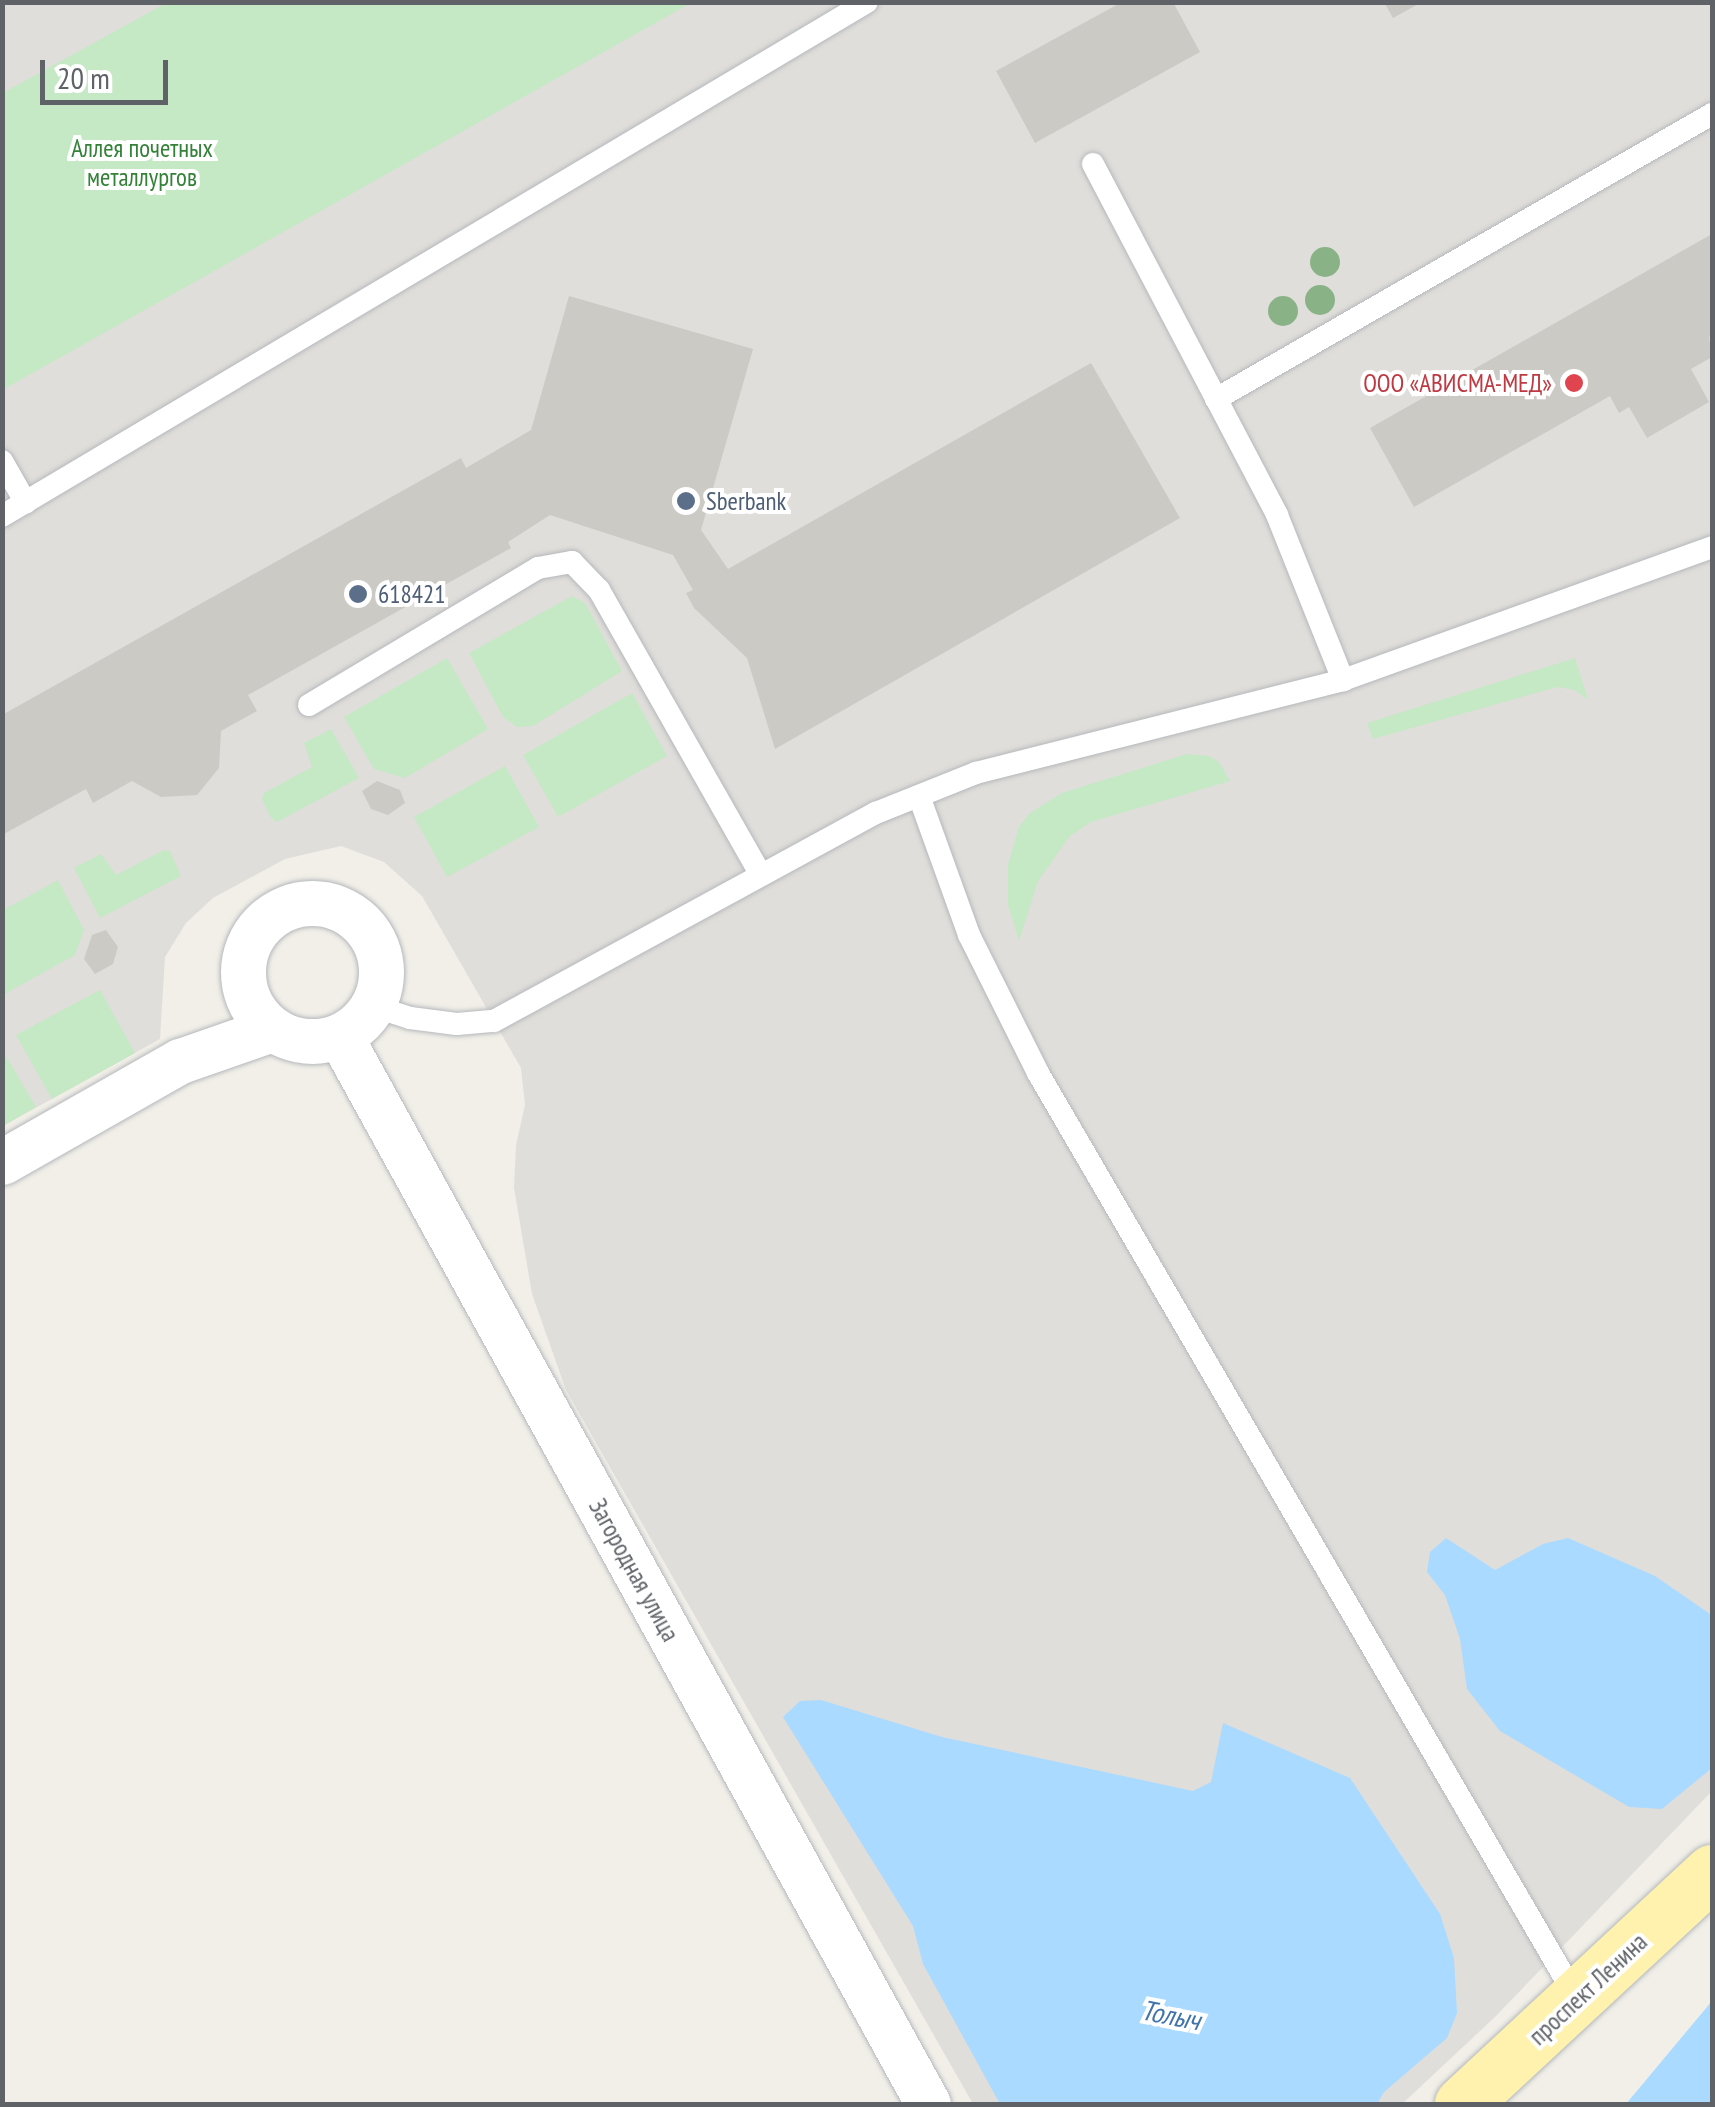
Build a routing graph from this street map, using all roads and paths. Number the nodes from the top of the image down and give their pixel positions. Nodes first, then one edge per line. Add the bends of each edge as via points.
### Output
1 (867, 2) edge
2 (1712, 114) edge
3 (1093, 164) dead end
4 (1216, 399) junction
5 (2, 461) edge
6 (26, 503) junction
7 (2, 516) edge
8 (1712, 548) edge
9 (1343, 680) junction
10 (308, 705) dead end
11 (919, 796) junction
12 (760, 873) junction
13 (373, 1006) junction
14 (272, 1029) junction
15 (340, 1036) junction
16 (2, 1162) edge
17 (1712, 1872) edge
18 (1577, 1999) junction
19 (928, 2104) edge
20 (1462, 2104) edge

1 - 6 lane
2 - 4 lane
3 - 4 lane
4 - 9 lane via 1303,571
5 - 6 lane
6 - 7 lane
8 - 9 lane
9 - 11 lane via 994,768
10 - 12 lane via 538,568 572,562 600,590
11 - 12 lane
11 - 18 lane via 969,935 1038,1073
12 - 13 lane via 494,1020 457,1024
13 - 14 street via 382,963 375,942 345,910 301,903 260,925 248,945 246,991
13 - 15 street
14 - 15 street via 317,1042
14 - 16 street via 180,1062
15 - 19 street, Загородная улица
17 - 18 main road, проспект Ленина
18 - 20 main road, проспект Ленина

